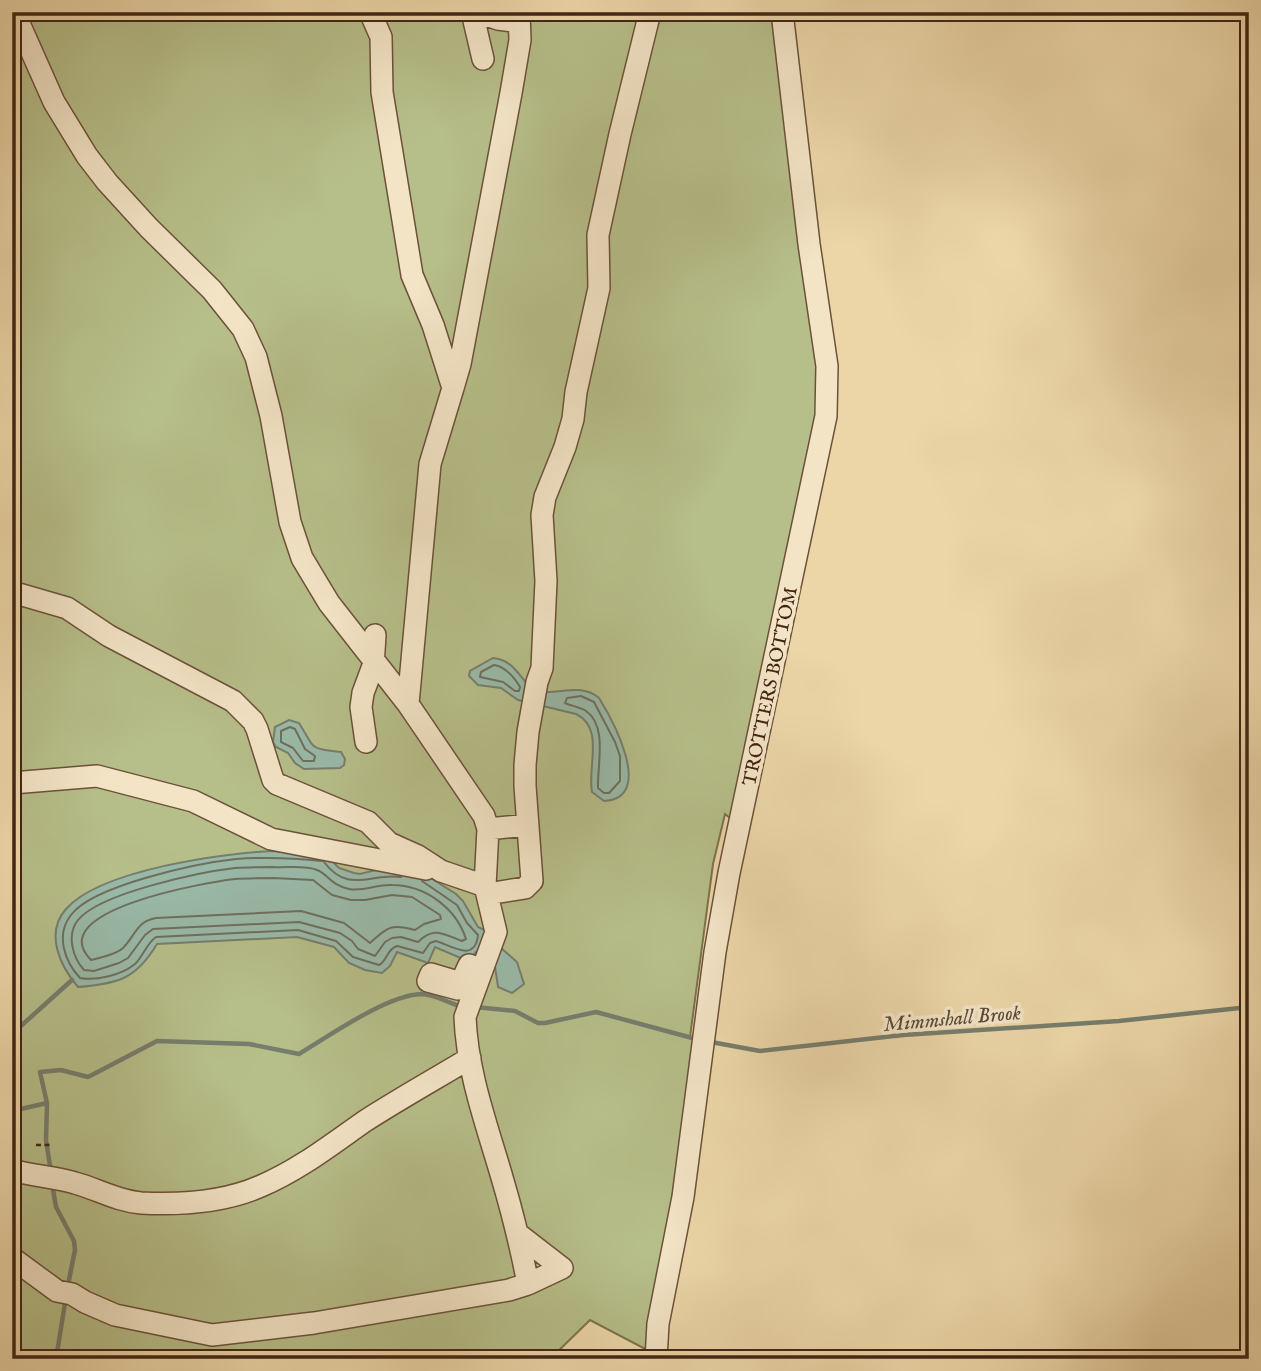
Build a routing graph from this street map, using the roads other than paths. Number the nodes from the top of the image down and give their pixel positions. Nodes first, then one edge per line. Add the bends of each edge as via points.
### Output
1 (14, 12) edge
2 (370, 12) edge
3 (472, 12) edge
4 (478, 12) edge
5 (650, 12) edge
6 (782, 12) edge
7 (519, 17) edge
8 (483, 59) dead end
9 (453, 388) junction
10 (12, 593) edge
11 (375, 635) dead end
12 (373, 660) junction
13 (408, 704) junction
14 (366, 742) dead end
15 (12, 783) edge
16 (528, 825) junction
17 (488, 829) junction
18 (441, 872) junction
19 (486, 890) junction
20 (470, 1058) junction
21 (12, 1170) edge
22 (518, 1234) junction
23 (12, 1258) edge
24 (528, 1284) junction
25 (656, 1359) edge

1 - 12 street via 54,102 87,156 243,329 256,357 290,522 302,558 329,603
2 - 9 street via 381,37 382,92 412,275
3 - 8 street
4 - 7 street via 498,19
5 - 16 street via 598,235 598,288 573,419 542,515 547,582 542,668 527,732
6 - 25 street, TROTTERS BOTTOM via 827,366 826,416 729,873
7 - 9 street via 520,40
9 - 13 street via 430,464
10 - 18 street via 67,608 109,636 233,701 253,721 277,784 368,822 389,843
11 - 12 street
12 - 13 street
12 - 14 street via 361,706
13 - 17 street via 484,816
15 - 18 street via 97,776 193,801 271,839
16 - 17 street
16 - 19 street via 533,881 525,888
17 - 19 street
18 - 19 street
19 - 20 street via 496,932 466,999
20 - 21 street via 275,1179 226,1197 124,1201 74,1182
20 - 22 street
22 - 24 street
22 - 24 street via 562,1268
23 - 24 street via 65,1293 115,1315 212,1335 314,1323

